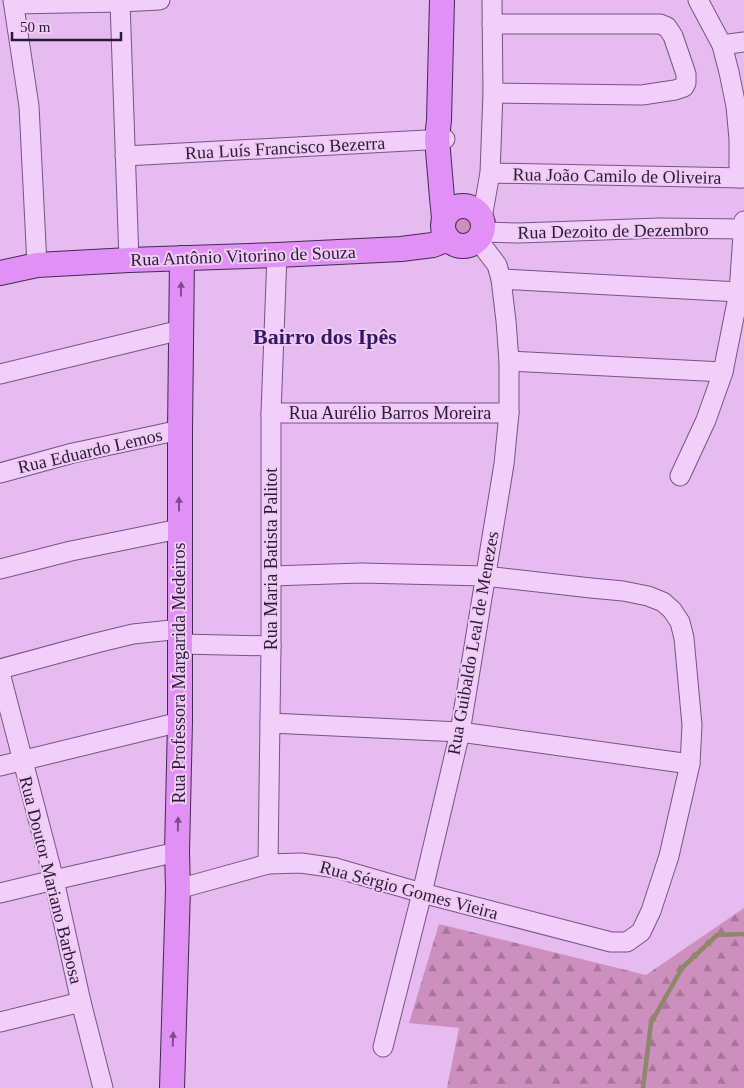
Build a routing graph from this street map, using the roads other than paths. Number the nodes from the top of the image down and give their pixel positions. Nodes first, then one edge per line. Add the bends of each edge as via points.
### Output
1 (160, 0) edge
2 (442, 0) edge
3 (492, 0) edge
4 (698, 0) edge
5 (13, 2) edge
6 (120, 2) junction
7 (492, 24) junction
8 (744, 42) edge
9 (722, 45) junction
10 (493, 93) junction
11 (740, 106) edge
12 (440, 133) junction
13 (125, 156) junction
14 (490, 173) junction
15 (741, 178) edge
16 (478, 224) junction
17 (446, 228) junction
18 (744, 232) edge
19 (277, 255) junction
20 (182, 258) junction
21 (129, 260) junction
22 (37, 265) junction
23 (0, 273) edge
24 (501, 279) junction
25 (739, 292) junction
26 (181, 330) junction
27 (509, 361) junction
28 (723, 372) junction
29 (0, 374) edge
30 (271, 413) junction
31 (509, 413) junction
32 (180, 430) junction
33 (0, 472) edge
34 (680, 476) dead end
35 (179, 529) junction
36 (0, 570) edge
37 (272, 576) junction
38 (485, 576) junction
39 (180, 637) junction
40 (271, 646) junction
41 (0, 671) edge
42 (180, 722) junction
43 (270, 723) junction
44 (460, 732) junction
45 (22, 761) junction
46 (690, 764) junction
47 (0, 766) edge
48 (177, 852) junction
49 (268, 864) junction
50 (54, 880) junction
51 (178, 889) junction
52 (0, 893) edge
53 (422, 893) junction
54 (81, 1002) junction
55 (0, 1022) edge
56 (382, 1047) dead end
57 (102, 1088) edge
58 (172, 1088) edge

1 - 6 street
2 - 12 main road
3 - 7 street
4 - 9 street
5 - 6 street
5 - 22 street via 30,106
6 - 13 street
7 - 10 street
7 - 10 street via 664,25 674,36 686,74 684,87 642,96
8 - 9 street
9 - 11 street
10 - 14 street
11 - 15 street
12 - 13 street, Rua Luís Francisco Bezerra
12 - 16 main road via 456,184
12 - 17 main road
13 - 21 street
14 - 15 street, Rua João Camilo de Oliveira
14 - 16 street
16 - 17 main road via 463,206 449,212
16 - 17 main road via 471,244 463,246 455,244
16 - 18 street, Rua Dezoito de Dezembro via 519,233 660,228
16 - 24 street, Rua Guibaldo Leal de Menezes
17 - 19 main road, Rua Antônio Vitorino de Souza via 433,245
18 - 25 street
19 - 20 main road, Rua Antônio Vitorino de Souza
19 - 30 street, Rua Maria Batista Palitot
20 - 21 main road, Rua Antônio Vitorino de Souza
26 -> 20 main road, Rua Professora Margarida Medeiros
21 - 22 main road, Rua Antônio Vitorino de Souza
22 - 23 main road, Rua Antônio Vitorino de Souza
24 - 25 street
24 - 27 street, Rua Guibaldo Leal de Menezes
25 - 28 street
26 - 29 street
26 - 32 main road, Rua Professora Margarida Medeiros
27 - 28 street
27 - 31 street, Rua Guibaldo Leal de Menezes
28 - 34 street via 706,420
30 - 31 street, Rua Aurélio Barros Moreira
30 - 37 street, Rua Maria Batista Palitot
31 - 38 street, Rua Guibaldo Leal de Menezes
32 - 33 street, Rua Eduardo Lemos
35 -> 32 main road, Rua Professora Margarida Medeiros
35 - 36 street via 71,551
35 - 39 main road, Rua Professora Margarida Medeiros
37 - 38 street via 361,573
37 - 40 street, Rua Maria Batista Palitot
38 - 44 street, Rua Guibaldo Leal de Menezes
38 - 46 street via 623,591 664,602 680,622 684,638 692,725
39 - 40 street
39 - 41 street via 133,634
39 - 42 main road, Rua Professora Margarida Medeiros
40 - 43 street, Rua Maria Batista Palitot
41 - 45 street, Rua Doutor Mariano Barbosa
42 - 45 street
48 -> 42 main road, Rua Professora Margarida Medeiros
43 - 44 street
43 - 49 street, Rua Maria Batista Palitot
44 - 46 street
44 - 53 street, Rua Guibaldo Leal de Menezes
45 - 47 street
45 - 50 street, Rua Doutor Mariano Barbosa
46 - 53 street, Rua Sérgio Gomes Vieira via 669,856 652,911 641,932 627,942 611,942
48 - 50 street
48 - 51 main road, Rua Professora Margarida Medeiros
49 - 51 street, Rua Sérgio Gomes Vieira
49 - 53 street, Rua Sérgio Gomes Vieira via 300,863 329,867
50 - 52 street
50 - 54 street, Rua Doutor Mariano Barbosa
58 -> 51 main road, Rua Professora Margarida Medeiros
53 - 56 street, Rua Guibaldo Leal de Menezes
54 - 55 street
54 - 57 street, Rua Doutor Mariano Barbosa

